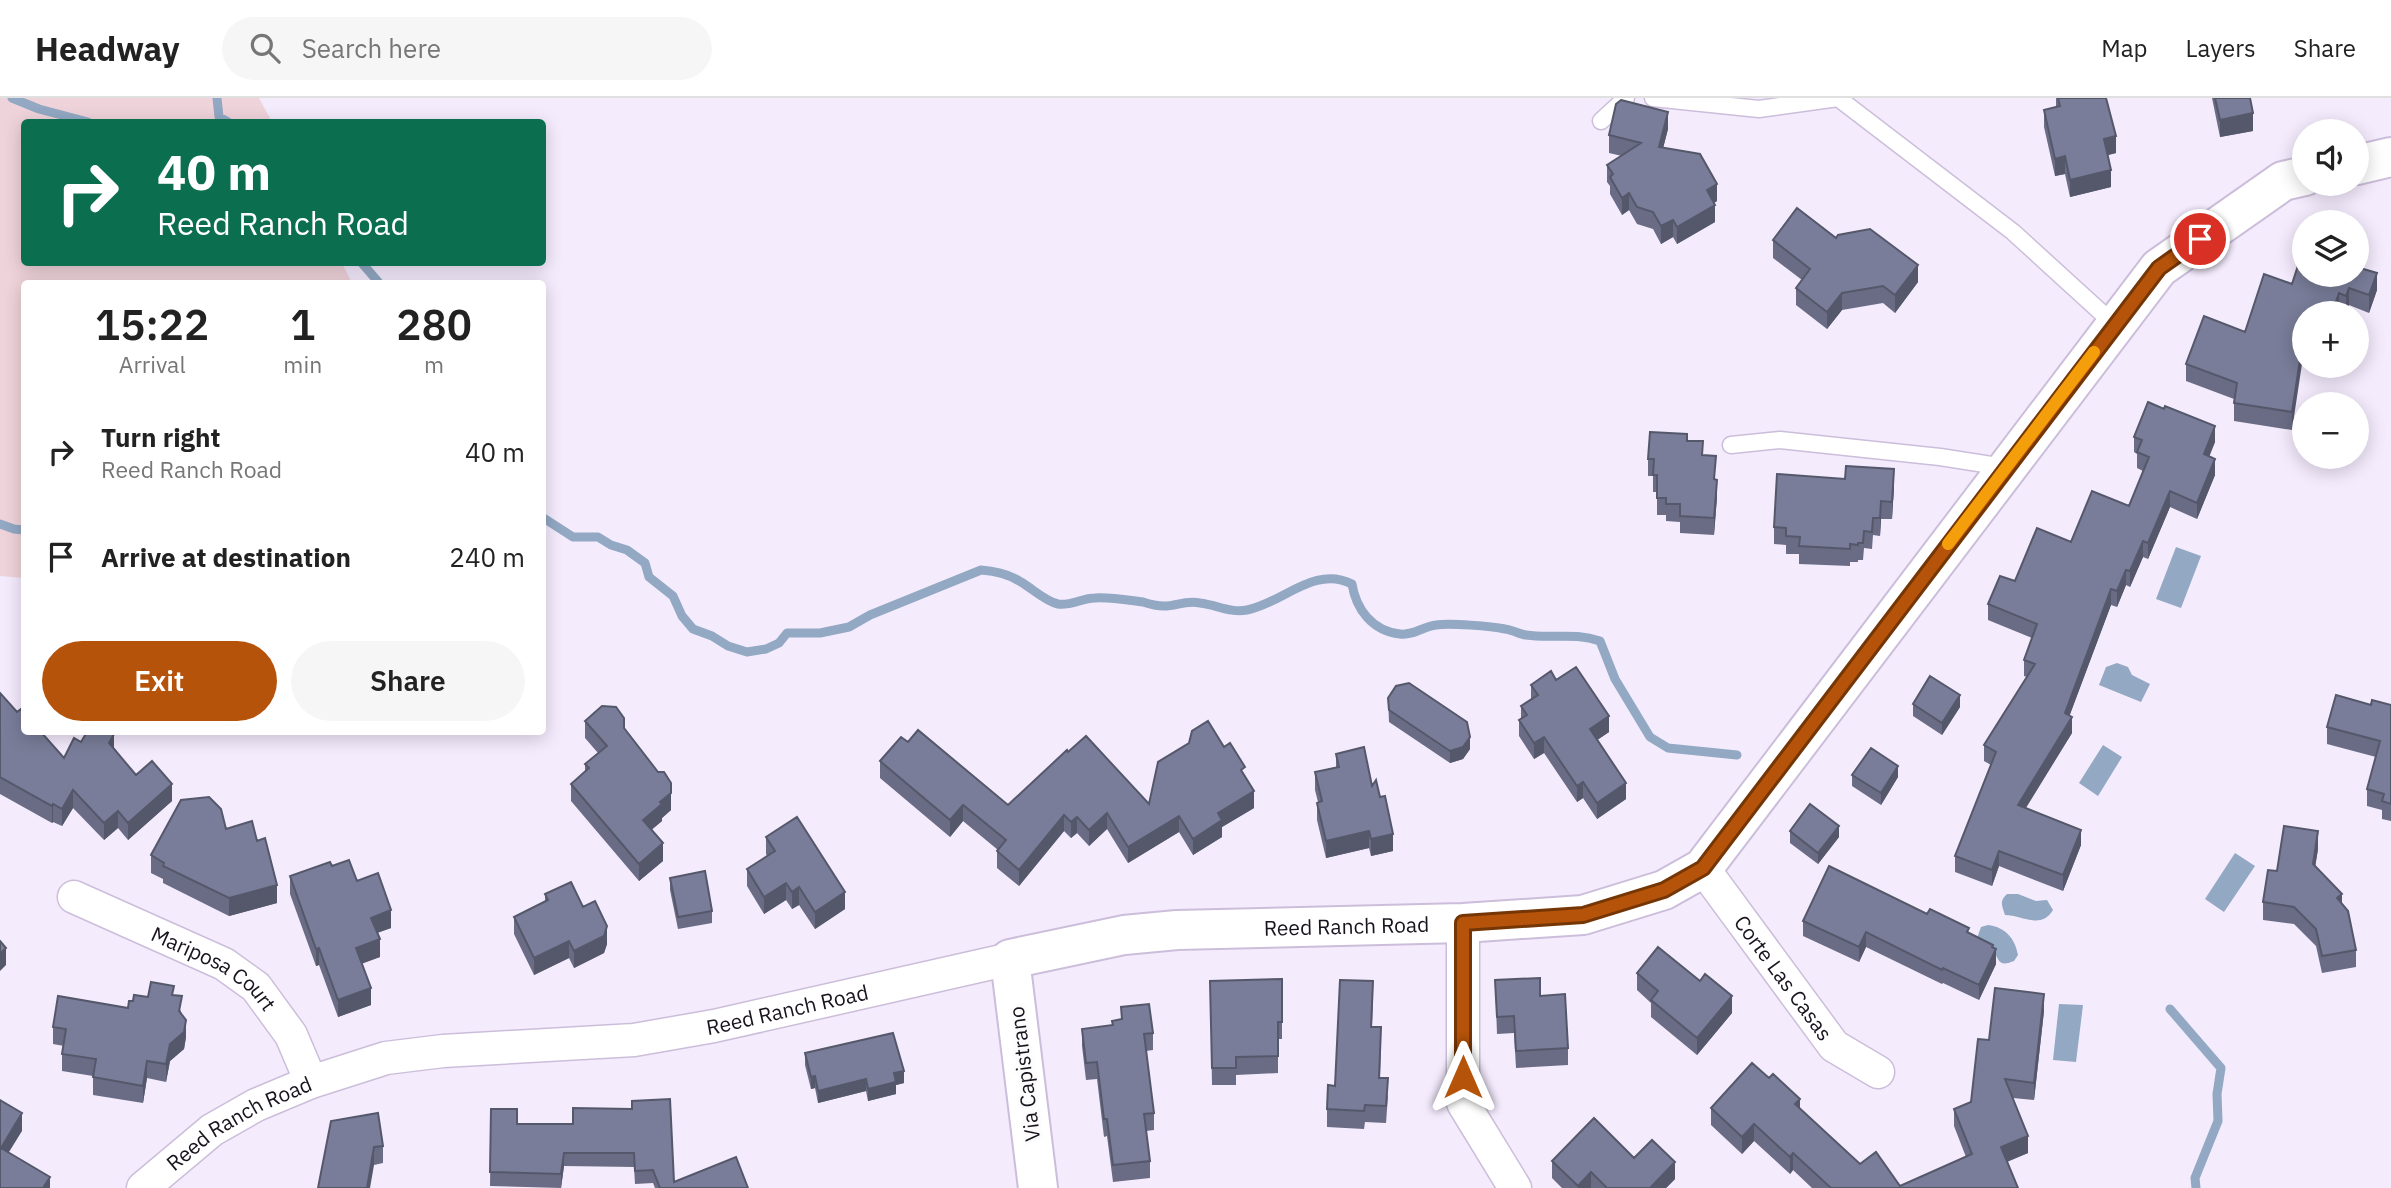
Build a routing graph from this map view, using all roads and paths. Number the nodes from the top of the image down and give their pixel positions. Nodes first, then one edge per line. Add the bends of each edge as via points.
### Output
1 (1626, 98) edge
2 (1653, 98) edge
3 (1601, 121) dead end
4 (2391, 157) edge
5 (2369, 162) edge
6 (2292, 179) edge
7 (2115, 325) junction
8 (1731, 445) dead end
9 (2007, 468) junction
10 (1703, 868) junction
11 (74, 897) dead end
12 (1463, 923) junction
13 (1010, 959) junction
14 (1878, 1072) dead end
15 (311, 1082) junction
16 (143, 1188) edge
17 (1038, 1188) edge
18 (1515, 1188) edge

1 - 3 lane
2 - 7 lane via 1759,109 1838,98 2013,232
4 - 5 street
6 - 7 street, Reed Ranch Road via 2159,268
7 - 9 street, Reed Ranch Road
8 - 9 lane via 1780,440
9 - 10 street, Reed Ranch Road
10 - 12 street, Reed Ranch Road via 1664,890 1583,915
10 - 14 street, Corte Las Casas via 1835,1046
11 - 15 street, Mariposa Court via 225,964 256,987 291,1035
12 - 13 street, Reed Ranch Road via 1177,930 1124,935
12 - 18 street via 1463,1103
13 - 15 street, Reed Ranch Road via 661,1036 397,1057
13 - 17 street, Via Capistrano
15 - 16 street, Reed Ranch Road via 212,1130

